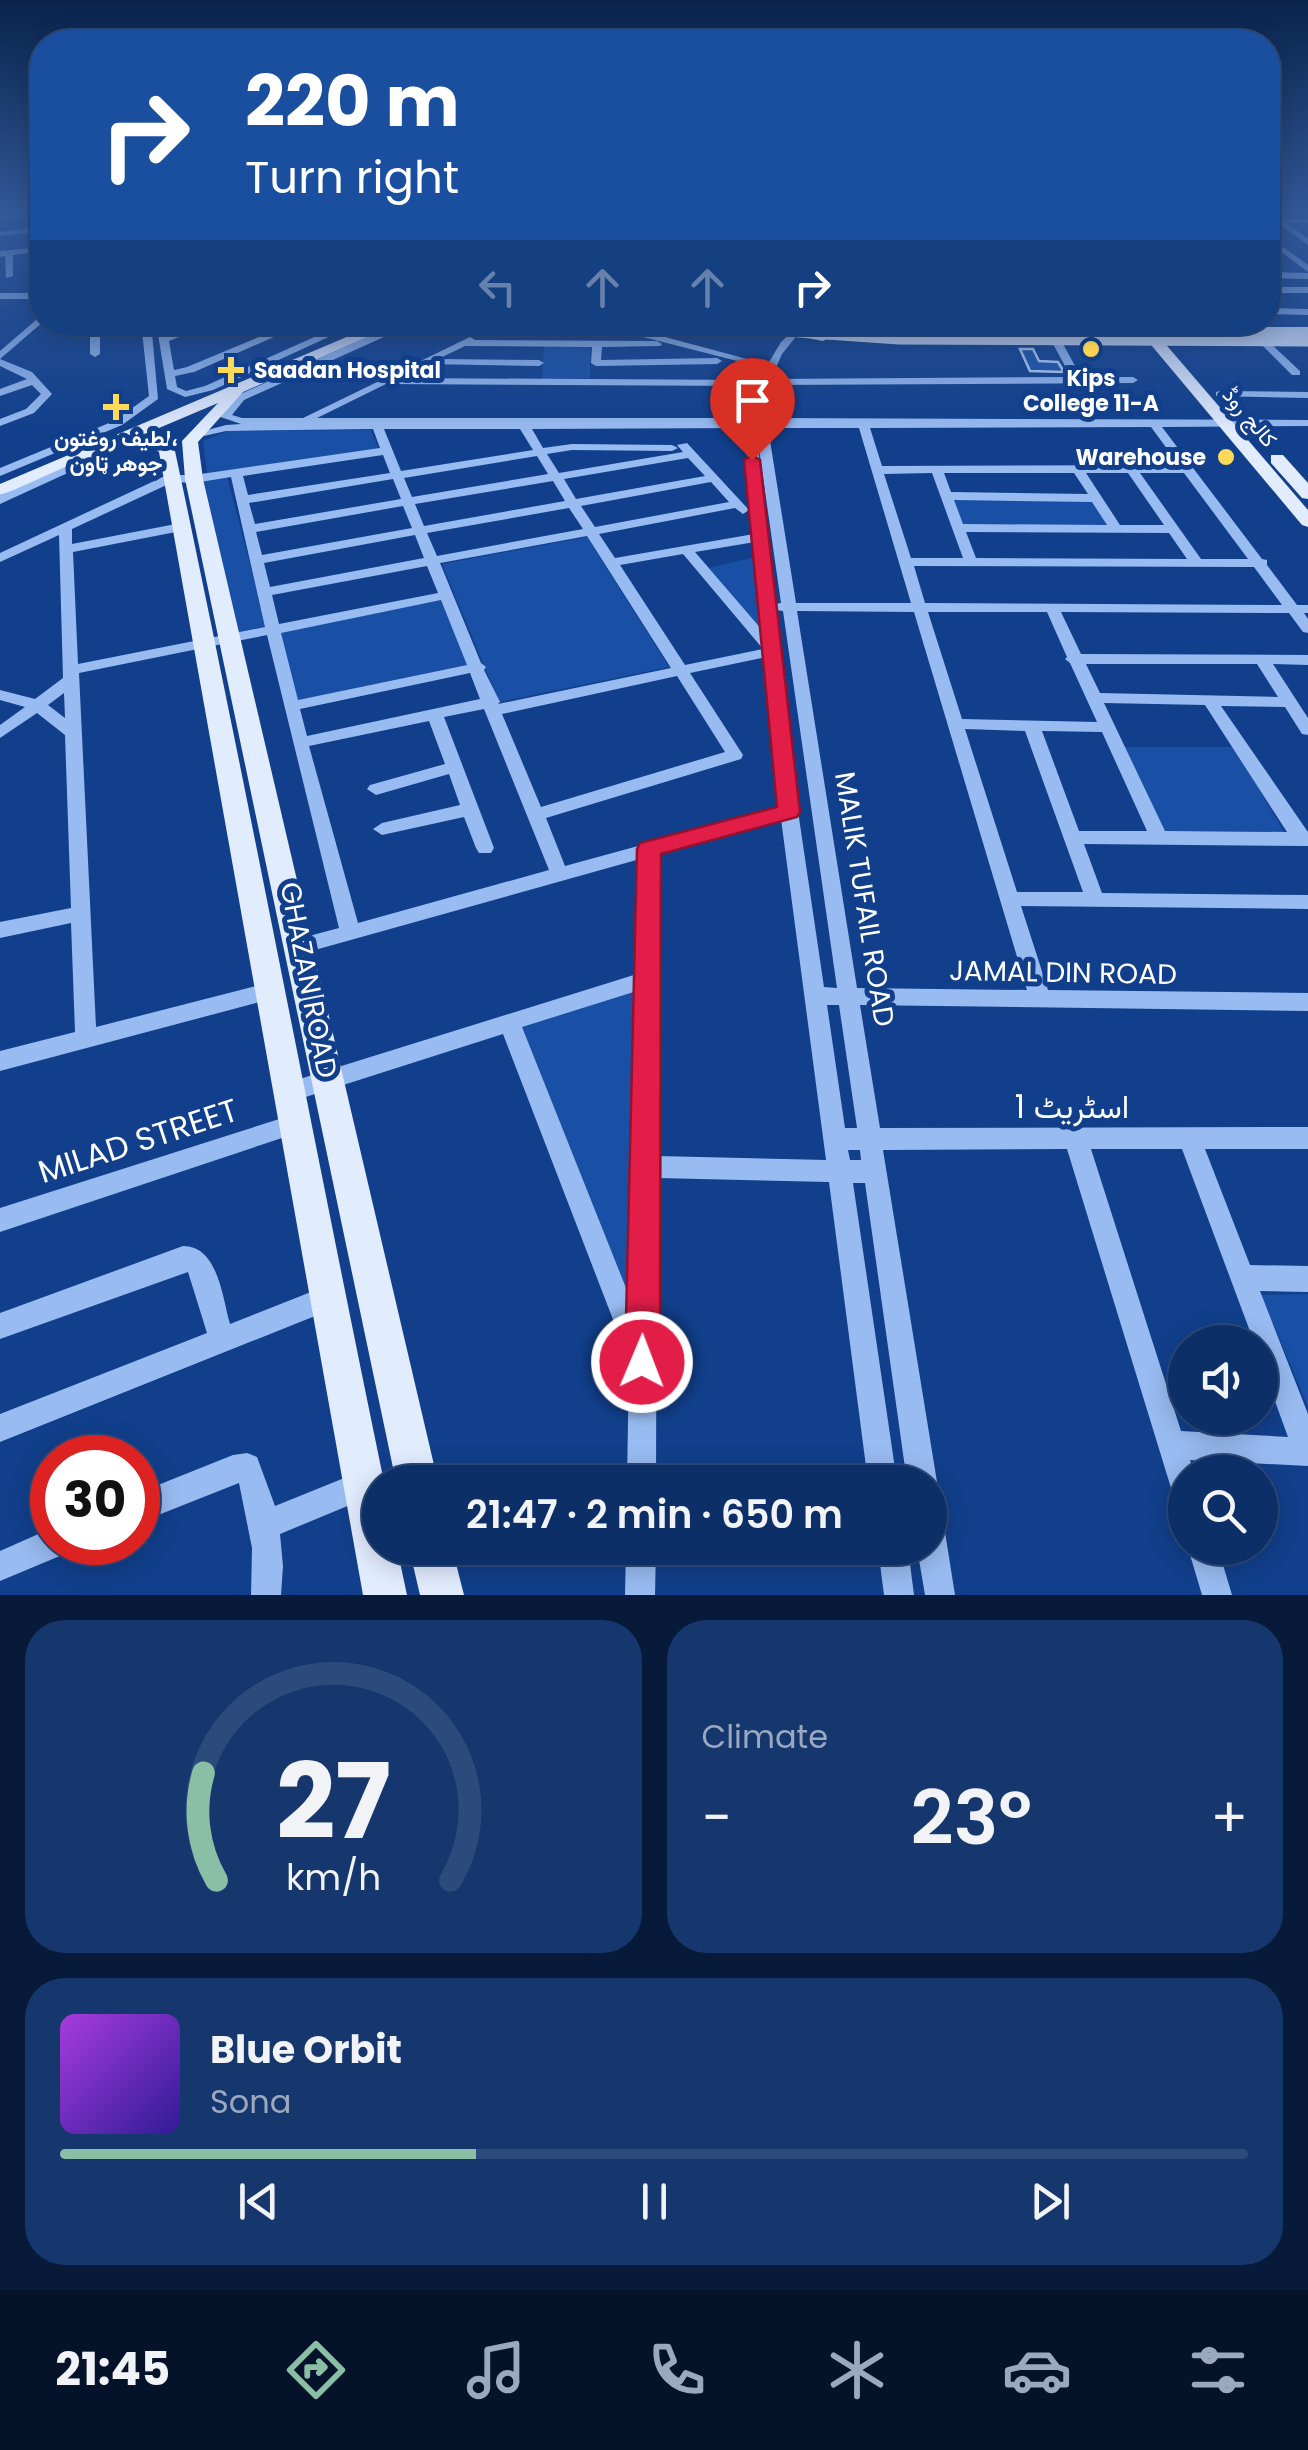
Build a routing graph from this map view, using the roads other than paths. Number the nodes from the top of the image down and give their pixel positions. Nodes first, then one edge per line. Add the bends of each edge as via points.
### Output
1 (0, 293) edge
2 (30, 293) edge
3 (1280, 293) edge
4 (1308, 293) edge
5 (30, 295) edge
6 (22, 296) junction
7 (0, 310) edge
8 (1280, 312) edge
9 (1308, 312) edge
10 (30, 331) edge
11 (1280, 333) edge
12 (95, 335) edge
13 (148, 335) edge
14 (164, 335) edge
15 (176, 335) edge
16 (273, 335) edge
17 (334, 335) edge
18 (346, 335) edge
19 (374, 335) edge
20 (377, 335) edge
21 (478, 335) edge
22 (593, 335) edge
23 (646, 335) edge
24 (791, 335) edge
25 (865, 335) edge
26 (910, 335) edge
27 (918, 335) edge
28 (995, 335) edge
29 (1104, 335) edge
30 (1143, 335) edge
31 (1144, 335) edge
32 (1187, 335) edge
33 (1202, 335) edge
34 (922, 336) junction
35 (966, 336) junction
36 (1308, 336) edge
37 (165, 339) junction
38 (668, 342) junction
39 (1057, 342) junction
40 (463, 343) junction
41 (1266, 343) junction
42 (540, 344) junction
43 (594, 344) junction
44 (95, 354) dead end
45 (0, 359) edge
46 (734, 360) junction
47 (424, 362) junction
48 (539, 363) junction
49 (596, 363) junction
50 (12, 366) junction
51 (0, 370) edge
52 (1296, 373) dead end
53 (170, 374) junction
54 (757, 376) junction
55 (35, 380) junction
56 (1078, 380) junction
57 (1133, 380) dead end
58 (384, 382) junction
59 (537, 382) junction
60 (595, 382) junction
61 (0, 393) edge
62 (1220, 394) junction
63 (1308, 394) edge
64 (220, 400) junction
65 (302, 420) junction
66 (1245, 422) junction
67 (0, 423) edge
68 (1225, 423) junction
69 (1308, 423) edge
70 (526, 424) junction
71 (755, 424) junction
72 (863, 424) junction
73 (1154, 424) junction
74 (377, 426) junction
75 (673, 427) junction
76 (111, 428) junction
77 (195, 434) junction
78 (99, 447) junction
79 (387, 451) junction
80 (688, 451) junction
81 (540, 452) junction
82 (876, 470) junction
83 (937, 470) junction
84 (1132, 470) junction
85 (1190, 470) junction
86 (1079, 471) junction
87 (236, 472) junction
88 (0, 475) edge
89 (398, 475) junction
90 (555, 476) junction
91 (183, 478) junction
92 (713, 478) junction
93 (0, 490) edge
94 (1308, 494) edge
95 (947, 496) junction
96 (1096, 498) junction
97 (0, 500) edge
98 (242, 500) junction
99 (406, 502) junction
100 (572, 503) junction
101 (738, 504) junction
102 (1308, 521) edge
103 (181, 527) junction
104 (65, 528) junction
105 (249, 528) junction
106 (958, 528) junction
107 (1116, 529) junction
108 (1174, 529) junction
109 (418, 531) junction
110 (759, 531) junction
111 (590, 532) junction
112 (66, 549) junction
113 (686, 550) junction
114 (0, 558) edge
115 (257, 560) junction
116 (904, 562) junction
117 (971, 562) junction
118 (432, 563) junction
119 (610, 563) junction
120 (1197, 563) junction
121 (1262, 564) junction
122 (264, 592) junction
123 (448, 594) junction
124 (780, 607) junction
125 (919, 608) junction
126 (1052, 610) junction
127 (1301, 610) edge
128 (1308, 628) edge
129 (272, 629) junction
130 (216, 640) junction
131 (774, 651) junction
132 (1074, 659) junction
133 (1262, 660) junction
134 (1308, 660) edge
135 (478, 667) junction
136 (680, 670) junction
137 (71, 675) junction
138 (0, 695) edge
139 (1093, 698) junction
140 (1210, 701) junction
141 (1289, 702) junction
142 (37, 705) junction
143 (291, 706) junction
144 (494, 706) junction
145 (435, 714) junction
146 (955, 724) junction
147 (1032, 726) junction
148 (1107, 727) junction
149 (1308, 730) edge
150 (0, 732) edge
151 (72, 732) junction
152 (300, 743) junction
153 (455, 768) junction
154 (376, 789) dead end
155 (470, 809) junction
156 (789, 812) junction
157 (536, 815) junction
158 (382, 829) dead end
159 (1072, 837) junction
160 (1159, 838) junction
161 (1304, 839) edge
162 (485, 848) dead end
163 (649, 849) junction
164 (559, 873) junction
165 (1009, 899) junction
166 (1095, 900) junction
167 (1308, 902) edge
168 (80, 914) junction
169 (0, 930) edge
170 (350, 930) junction
171 (297, 946) junction
172 (647, 980) junction
173 (268, 992) junction
174 (817, 996) junction
175 (846, 996) junction
176 (1040, 999) junction
177 (1306, 1007) edge
178 (509, 1021) junction
179 (86, 1040) junction
180 (0, 1061) edge
181 (329, 1080) junction
182 (290, 1092) junction
183 (295, 1124) junction
184 (1308, 1138) edge
185 (836, 1139) junction
186 (869, 1139) junction
187 (1190, 1139) junction
188 (1076, 1140) junction
189 (645, 1168) junction
190 (840, 1169) junction
191 (874, 1172) junction
192 (0, 1220) edge
193 (1246, 1278) junction
194 (1308, 1279) edge
195 (326, 1299) junction
196 (0, 1326) edge
197 (222, 1340) junction
198 (642, 1362) junction
199 (0, 1428) edge
200 (1171, 1446) junction
201 (1308, 1452) edge
202 (1174, 1455) edge
203 (413, 1465) edge
204 (641, 1465) edge
205 (882, 1465) edge
206 (919, 1465) edge
207 (362, 1474) edge
208 (362, 1485) edge
209 (160, 1499) edge
210 (262, 1526) junction
211 (30, 1553) edge
212 (379, 1565) edge
213 (435, 1565) edge
214 (641, 1565) edge
215 (895, 1565) edge
216 (935, 1565) edge
217 (1207, 1565) edge
218 (0, 1566) edge
219 (266, 1595) edge
220 (385, 1595) edge
221 (442, 1595) edge
222 (640, 1595) edge
223 (899, 1595) edge
224 (940, 1595) edge
225 (1217, 1595) edge

1 - 2 street
1 - 6 street
3 - 4 street
5 - 6 street
6 - 7 street
8 - 9 street
10 - 45 street
11 - 36 main road
12 - 44 street
13 - 76 street via 156,394
14 - 37 street
15 - 37 street
16 - 53 street
17 - 64 street
18 - 64 main road
19 - 64 main road
20 - 64 street via 240,398
21 - 40 street
22 - 43 street
23 - 38 street
24 - 54 street, MALIK TUFAIL ROAD
25 - 36 main road, bridge
26 - 34 main road
27 - 34 main road
28 - 35 main road
29 - 39 main road
30 - 68 main road, کالج روڈ
31 - 62 main road, کالج روڈ
32 - 41 main road
33 - 36 main road, bridge
34 - 35 main road
35 - 39 main road
36 - 41 main road
37 - 53 street
38 - 43 street
38 - 46 street
39 - 56 street
40 - 42 street
40 - 47 street
41 - 52 street
42 - 43 street
42 - 48 street
43 - 49 street
45 - 50 street
46 - 49 street
46 - 54 street
47 - 48 street
47 - 58 street
48 - 59 street
49 - 60 street
50 - 51 street
50 - 55 street
53 - 64 street via 174,392
54 - 56 street
54 - 60 street
54 - 71 street, MALIK TUFAIL ROAD
55 - 61 street
55 - 67 street via 46,392 43,401
56 - 57 street
58 - 59 street
58 - 65 street
59 - 60 street
62 - 63 street
62 - 66 main road, کالج روڈ
64 - 65 street via 241,421
64 - 76 main road
64 - 77 main road
64 - 78 main road
65 - 70 street
66 - 68 street
66 - 69 street
66 - 94 main road, کالج روڈ
68 - 73 street
68 - 102 main road, کالج روڈ
70 - 71 street
70 - 74 street
70 - 75 street
70 - 81 street
71 - 72 street
71 - 75 street
71 - 110 street, MALIK TUFAIL ROAD
71 - 124 street, MALIK TUFAIL ROAD
72 - 73 street
72 - 82 street
73 - 85 street
74 - 77 street
74 - 79 street
75 - 80 street
76 - 88 main road
77 - 91 main road, GHAZAN ROAD
78 - 91 main road, GHAZAN ROAD via 160,443
78 - 93 main road
78 - 97 street via 101,454
79 - 87 street
79 - 89 street
80 - 81 street
80 - 90 street
80 - 92 street
81 - 89 street
81 - 90 street
82 - 83 street
82 - 116 street
83 - 86 street
83 - 95 street
84 - 85 street
84 - 86 street
84 - 108 street
85 - 121 street
86 - 96 street
87 - 91 street
87 - 98 street
89 - 98 street
89 - 99 street
90 - 99 street
90 - 100 street
91 - 103 main road, GHAZAN ROAD
91 - 104 street
91 - 130 main road, GHAZAN ROAD
92 - 100 street
92 - 101 street
95 - 96 street
95 - 106 street
96 - 107 street
98 - 105 street
99 - 105 street
99 - 109 street
100 - 109 street
100 - 111 street
101 - 110 street
101 - 111 street
103 - 112 street
103 - 130 main road, GHAZAN ROAD
104 - 112 street
104 - 114 street
105 - 115 street
106 - 107 street
106 - 117 street
107 - 108 street
108 - 120 street
109 - 115 street
109 - 118 street
110 - 113 street
110 - 124 street, MALIK TUFAIL ROAD
111 - 118 street
111 - 119 street
112 - 137 street
113 - 119 street
113 - 131 street
115 - 122 street
116 - 117 street
116 - 125 street
117 - 120 street
118 - 122 street
118 - 123 street
119 - 136 street
120 - 121 street
121 - 127 street
122 - 129 street
123 - 129 street
123 - 135 street
124 - 125 street
124 - 131 street, MALIK TUFAIL ROAD
124 - 175 street, MALIK TUFAIL ROAD
125 - 126 street
125 - 146 street
126 - 127 street
126 - 132 street
127 - 128 street
129 - 130 street
129 - 143 street
130 - 137 street
130 - 171 main road, GHAZAN ROAD
130 - 173 main road, GHAZAN ROAD
131 - 136 street
131 - 156 street, MALIK TUFAIL ROAD
132 - 133 street
132 - 139 street
133 - 134 street
133 - 141 street
135 - 143 street
135 - 144 street
136 - 144 street
136 - 157 street via 735,755
137 - 142 street
137 - 151 street
138 - 142 street
139 - 140 street
139 - 148 street
140 - 141 street
140 - 161 street
141 - 149 street
142 - 150 street
142 - 151 street
143 - 152 street
144 - 145 street
144 - 157 street
145 - 152 street
145 - 153 street
146 - 147 street
146 - 165 street
147 - 148 street
147 - 159 street
148 - 160 street
151 - 168 street
152 - 170 street
153 - 154 street
153 - 155 street
155 - 158 street
155 - 162 street
156 - 163 street
156 - 174 street, MALIK TUFAIL ROAD
157 - 164 street
159 - 160 street
159 - 166 street
160 - 161 street
163 - 164 street
163 - 172 street
164 - 170 street
165 - 166 street
165 - 176 street
166 - 167 street
168 - 169 street
168 - 179 street
170 - 171 street
171 - 181 main road, GHAZAN ROAD
172 - 178 street
172 - 189 street
173 - 179 street
173 - 182 main road, GHAZAN ROAD
174 - 175 street, JAMAL DIN ROAD
174 - 185 street, MALIK TUFAIL ROAD
175 - 176 street, JAMAL DIN ROAD
175 - 186 street, MALIK TUFAIL ROAD
176 - 177 street, JAMAL DIN ROAD
178 - 181 street
178 - 198 street
179 - 180 street
181 - 182 street
181 - 203 main road, GHAZAN ROAD
182 - 183 main road, GHAZAN ROAD
183 - 192 street, MILAD STREET
183 - 195 main road, GHAZAN ROAD
184 - 187 street, اسٹریٹ 1
185 - 186 street, اسٹریٹ 1
185 - 190 street, MALIK TUFAIL ROAD
186 - 188 street, اسٹریٹ 1
186 - 191 street, MALIK TUFAIL ROAD
187 - 188 street, اسٹریٹ 1
187 - 193 street
188 - 200 street
189 - 190 street
189 - 198 street
190 - 191 street
190 - 205 street, MALIK TUFAIL ROAD
191 - 206 street, MALIK TUFAIL ROAD
193 - 194 street
193 - 201 street
195 - 197 street
195 - 207 main road, GHAZAN ROAD
196 - 197 street via 184,1259 194,1260
197 - 199 street
198 - 204 street
200 - 201 street
200 - 202 street
208 - 210 street
209 - 210 street via 247,1467
210 - 219 street
211 - 218 street
212 - 220 main road, GHAZAN ROAD
213 - 221 main road
214 - 222 street
215 - 223 street
216 - 224 street
217 - 225 street

